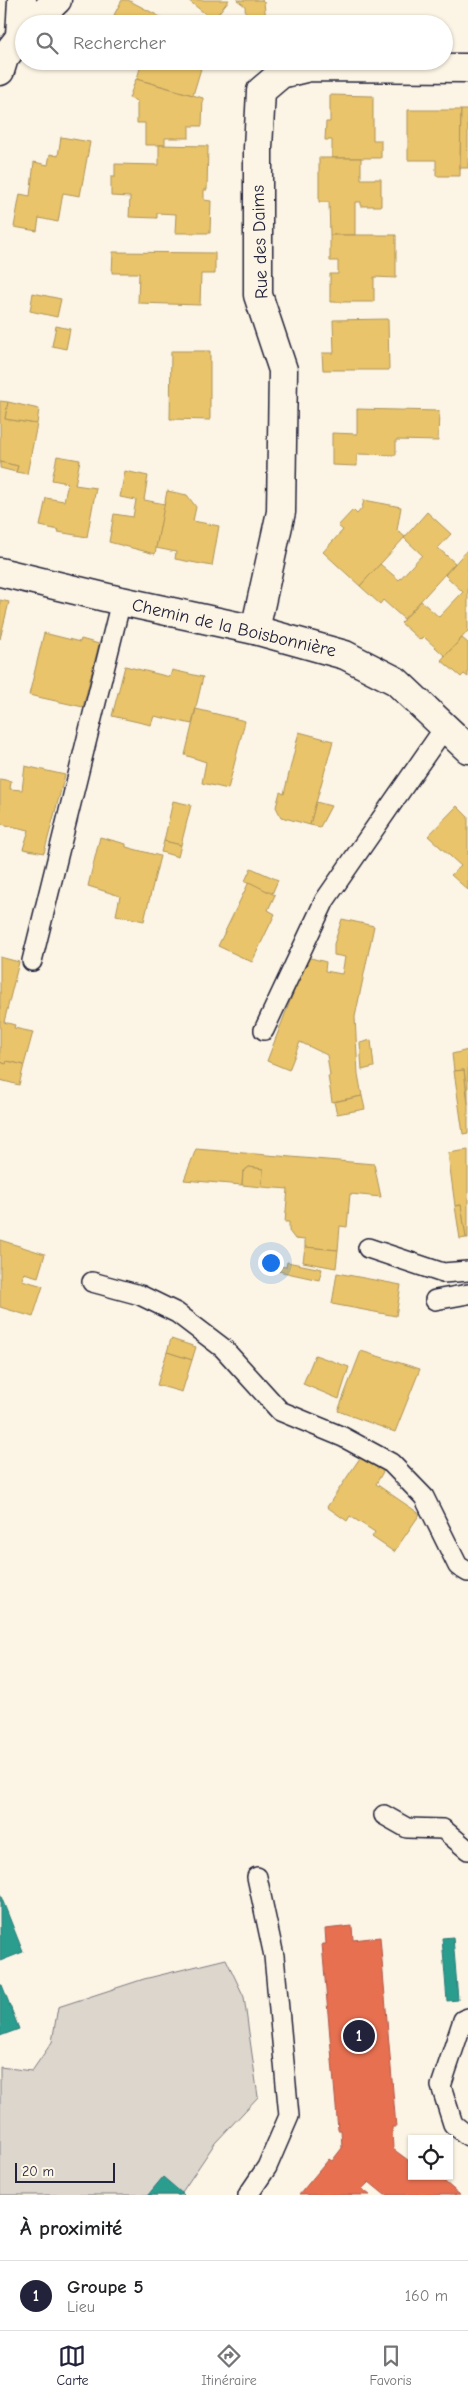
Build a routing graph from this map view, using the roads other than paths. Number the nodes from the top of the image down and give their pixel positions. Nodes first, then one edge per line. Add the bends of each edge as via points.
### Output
1 (22, 0) edge
2 (57, 0) edge
3 (21, 15) edge
4 (39, 15) edge
5 (15, 39) edge
6 (453, 68) edge
7 (468, 68) edge
8 (298, 70) edge
9 (0, 71) edge
10 (0, 572) edge
11 (121, 601) junction
12 (255, 630) junction
13 (445, 727) junction
14 (468, 749) edge
15 (32, 961) dead end
16 (264, 1030) dead end
17 (368, 1248) dead end
18 (468, 1271) edge
19 (92, 1282) dead end
20 (468, 1294) edge
21 (435, 1300) dead end
22 (468, 1572) edge
23 (384, 1815) dead end
24 (468, 1850) edge
25 (257, 1878) dead end
26 (468, 2018) edge
27 (468, 2136) edge
28 (248, 2195) edge

1 - 3 street
2 - 4 street
5 - 9 street
6 - 7 street, Rue des Daims
8 - 12 street, Rue des Daims via 282,74 261,91 258,295 283,370 281,512
10 - 11 street, Chemin de la Boisbonnière
11 - 12 street, Chemin de la Boisbonnière
11 - 15 lane
12 - 13 street, Chemin de la Boisbonnière via 345,655 396,681
13 - 14 street, Chemin de la Boisbonnière
13 - 16 lane via 325,900
17 - 18 lane via 443,1273
19 - 22 lane via 140,1295 177,1313 223,1348 280,1411 391,1463 424,1497 458,1566
20 - 21 lane
23 - 24 lane via 407,1828 443,1829
25 - 28 lane via 274,1956 289,2116 267,2167
26 - 27 lane via 462,2020 441,2086 454,2124

